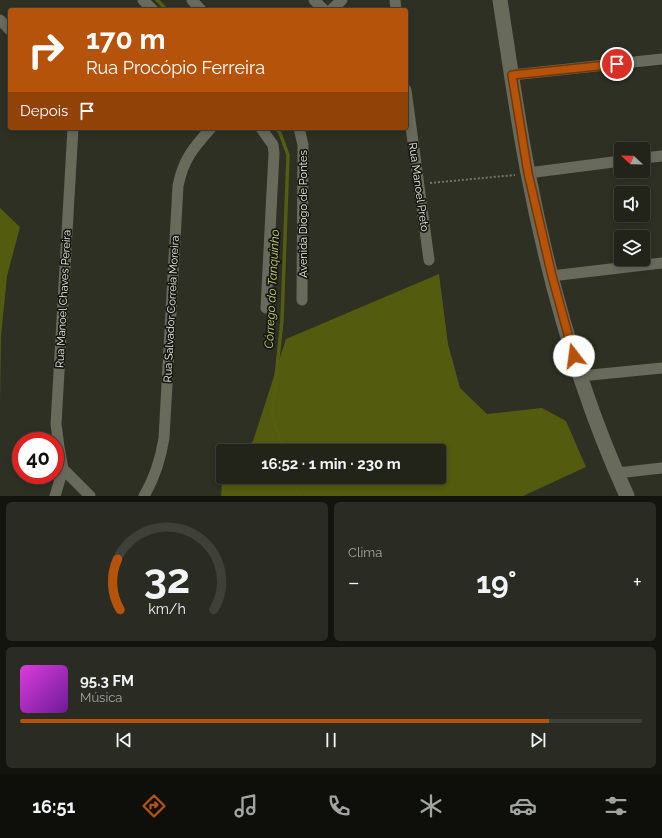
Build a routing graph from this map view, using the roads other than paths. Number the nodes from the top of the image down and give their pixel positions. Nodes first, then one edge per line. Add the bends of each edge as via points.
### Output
1 (143, 0) edge
2 (192, 0) edge
3 (314, 0) edge
4 (342, 0) edge
5 (500, 0) edge
6 (151, 8) edge
7 (199, 8) edge
8 (322, 8) edge
9 (333, 8) edge
10 (0, 20) edge
11 (8, 28) edge
12 (662, 59) edge
13 (512, 75) junction
14 (408, 106) edge
15 (73, 130) edge
16 (209, 130) edge
17 (262, 130) edge
18 (299, 130) edge
19 (662, 156) edge
20 (650, 157) edge
21 (614, 162) edge
22 (528, 173) junction
23 (428, 260) dead end
24 (662, 263) edge
25 (552, 276) junction
26 (302, 300) dead end
27 (266, 308) dead end
28 (662, 368) edge
29 (581, 376) junction
30 (57, 432) edge
31 (662, 468) edge
32 (64, 470) edge
33 (617, 473) junction
34 (58, 484) edge
35 (54, 496) edge
36 (90, 496) edge
37 (144, 496) edge
38 (627, 496) edge

1 - 6 street
2 - 7 street
3 - 8 street
4 - 9 street
5 - 13 street
10 - 11 street
12 - 13 street
13 - 22 street
14 - 23 street, Rua Manoel Preto
15 - 30 street, Rua Manoel Chaves Pereira
16 - 37 street, Rua Salvador Correia Moreira via 192,149 178,186 164,438 153,479
17 - 27 street via 274,153
18 - 26 street, Avenida Diogo de Pontes via 303,145
19 - 20 street
21 - 22 street
22 - 25 street
24 - 25 street
25 - 29 street
28 - 29 street
29 - 33 street
31 - 33 street
32 - 36 street
33 - 38 street
34 - 35 street

